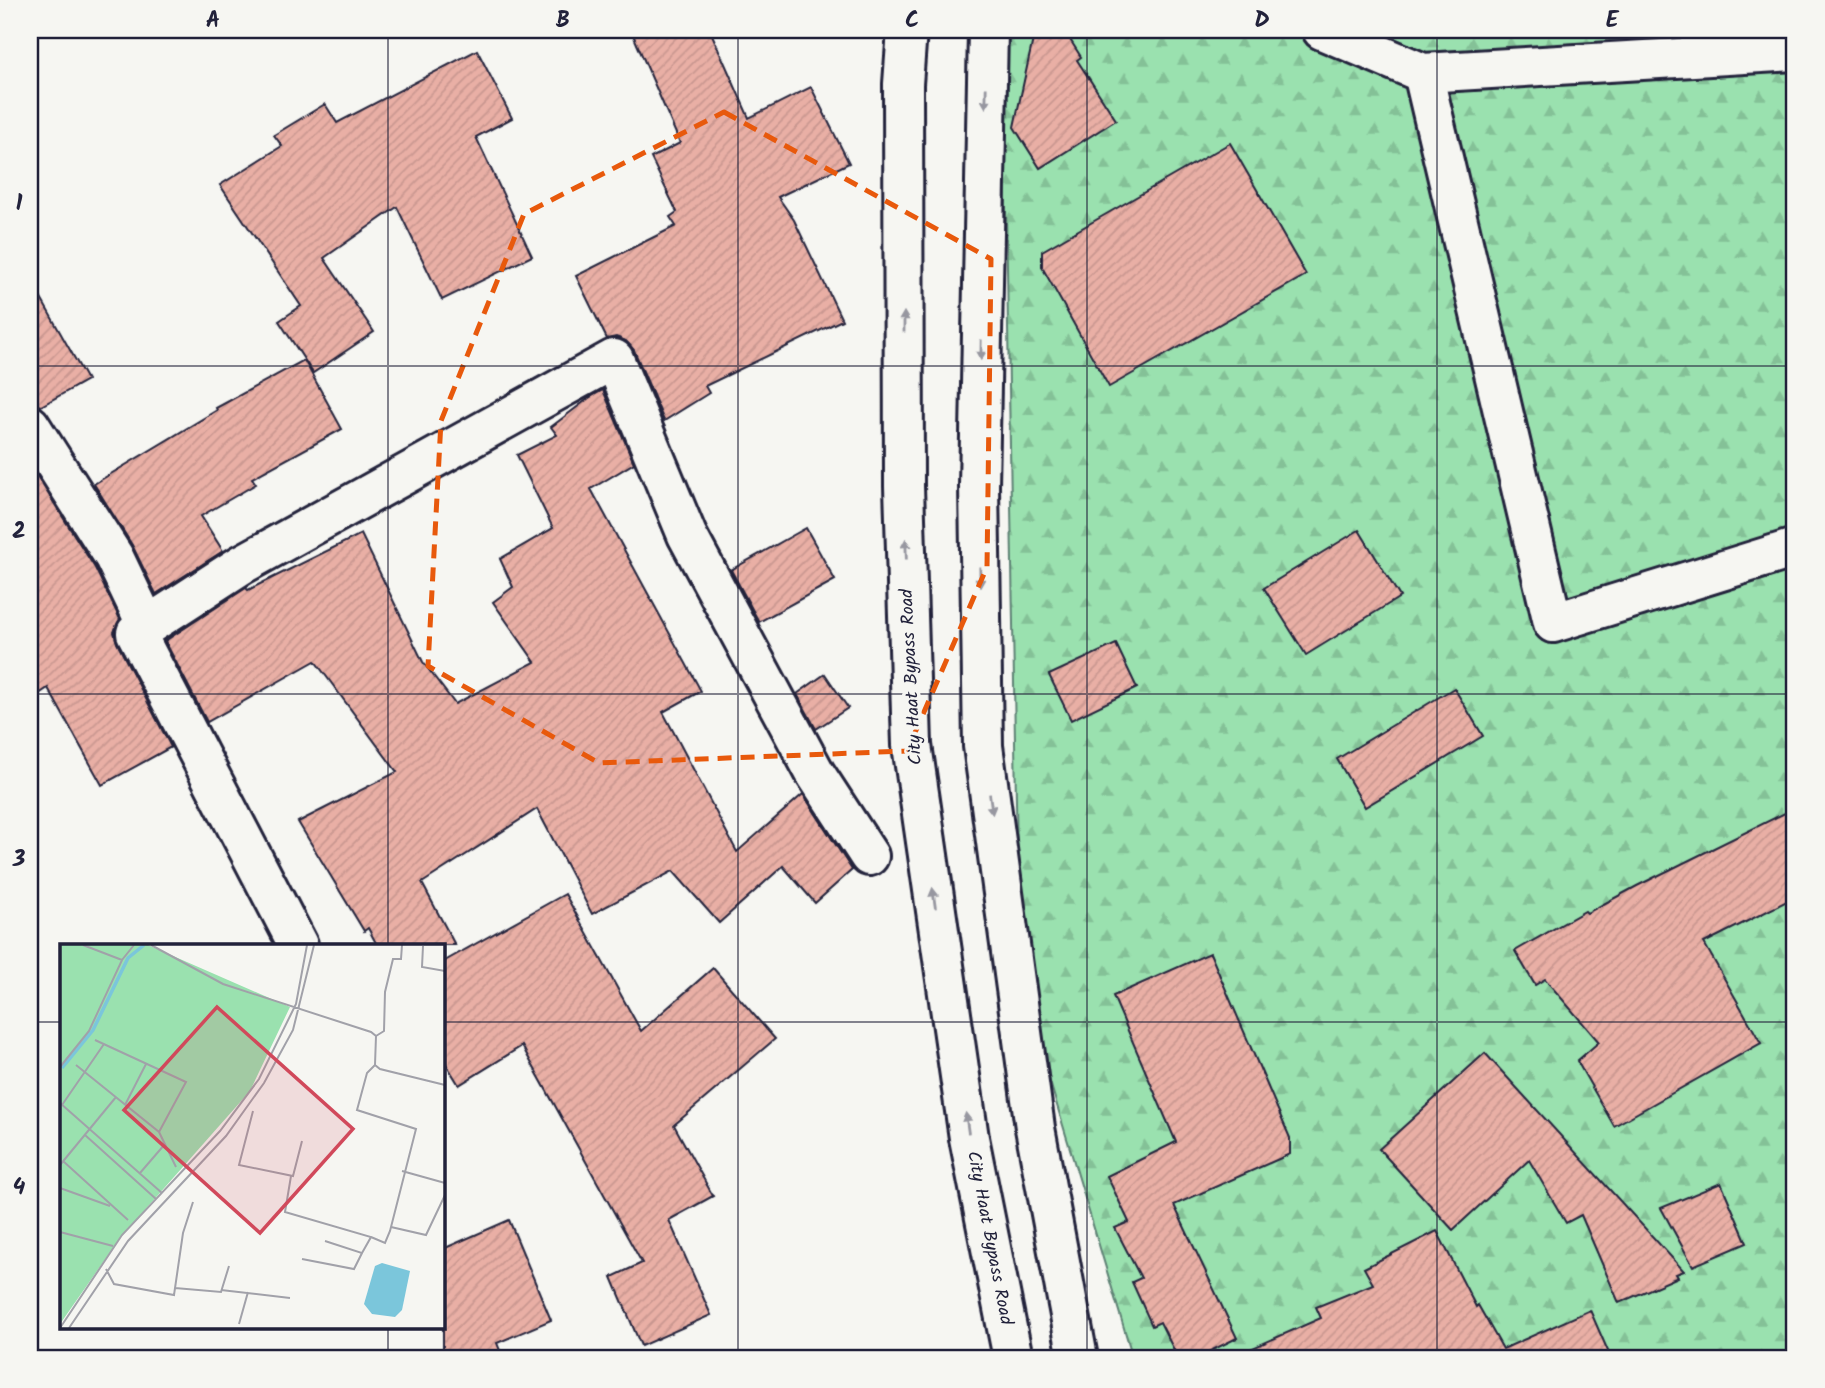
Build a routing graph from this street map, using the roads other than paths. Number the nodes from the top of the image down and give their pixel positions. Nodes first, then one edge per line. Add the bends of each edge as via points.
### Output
1 (907, 30) edge
2 (988, 30) edge
3 (1322, 30) edge
4 (1795, 51) edge
5 (1423, 73) junction
6 (30, 425) edge
7 (1795, 548) edge
8 (147, 626) junction
9 (869, 856) dead end
10 (297, 944) edge
11 (1013, 1358) edge
12 (1078, 1358) edge

11 -> 1 street, City Haat Bypass Road via 969,1138 912,745 904,486 903,85
2 -> 12 street via 979,486 983,746 1035,1128
3 - 5 street
4 - 5 street
5 - 7 street via 1553,623
6 - 8 street via 114,557
8 - 9 street via 241,565 614,359 687,535 815,773
8 - 10 street via 136,633

